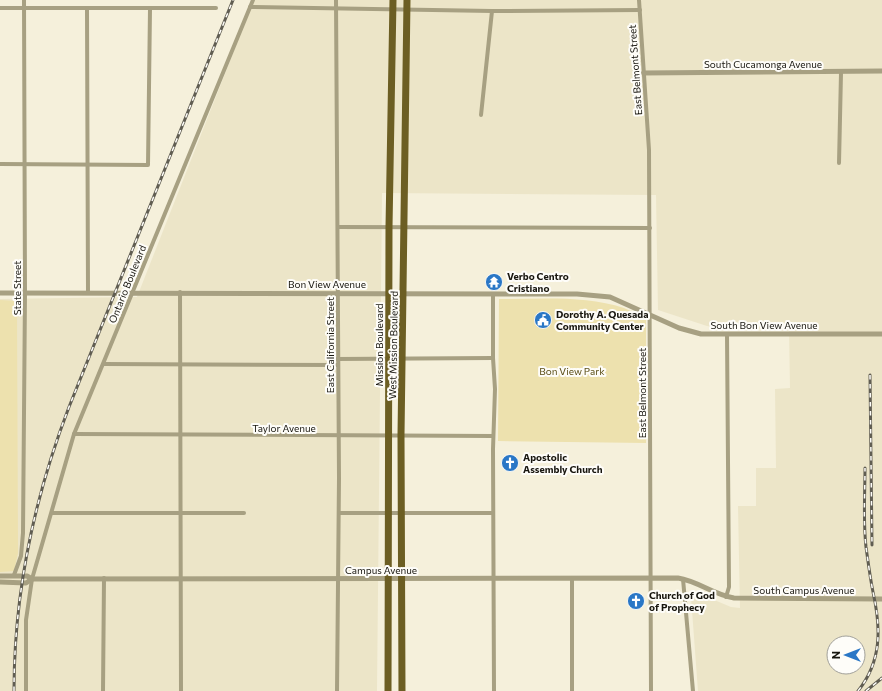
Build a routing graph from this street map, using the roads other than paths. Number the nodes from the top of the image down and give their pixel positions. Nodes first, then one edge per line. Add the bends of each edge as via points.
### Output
1 (24, 0) edge
2 (253, 0) edge
3 (336, 0) edge
4 (393, 0) edge
5 (407, 0) edge
6 (639, 0) edge
7 (250, 7) junction
8 (0, 8) edge
9 (24, 8) junction
10 (86, 8) junction
11 (216, 8) dead end
12 (336, 8) junction
13 (150, 9) junction
14 (393, 9) junction
15 (407, 9) junction
16 (640, 10) junction
17 (492, 11) junction
18 (882, 71) edge
19 (643, 73) junction
20 (841, 73) junction
21 (481, 115) dead end
22 (839, 163) dead end
23 (0, 164) edge
24 (24, 164) junction
25 (87, 164) junction
26 (338, 227) junction
27 (389, 227) junction
28 (405, 227) junction
29 (650, 228) junction
30 (180, 292) junction
31 (25, 293) junction
32 (88, 293) junction
33 (132, 293) junction
34 (0, 294) edge
35 (338, 294) junction
36 (389, 294) junction
37 (404, 294) junction
38 (493, 294) junction
39 (650, 314) junction
40 (882, 334) edge
41 (727, 335) junction
42 (389, 358) junction
43 (402, 358) junction
44 (493, 358) junction
45 (337, 359) junction
46 (104, 364) junction
47 (180, 364) junction
48 (337, 365) junction
49 (74, 434) junction
50 (180, 435) junction
51 (401, 435) junction
52 (338, 436) junction
53 (388, 436) junction
54 (493, 436) junction
55 (52, 513) junction
56 (180, 513) junction
57 (244, 513) dead end
58 (339, 513) junction
59 (493, 513) junction
60 (388, 514) junction
61 (401, 514) junction
62 (14, 575) junction
63 (0, 576) edge
64 (104, 578) junction
65 (181, 578) junction
66 (493, 578) junction
67 (572, 578) junction
68 (650, 578) junction
69 (32, 579) junction
70 (339, 579) junction
71 (388, 579) junction
72 (402, 579) junction
73 (683, 579) junction
74 (1, 582) edge
75 (726, 597) junction
76 (882, 599) edge
77 (26, 691) edge
78 (104, 691) edge
79 (181, 691) edge
80 (338, 691) edge
81 (388, 691) edge
82 (402, 691) edge
83 (494, 691) edge
84 (572, 691) edge
85 (651, 691) edge
86 (693, 691) edge

1 - 9 street, State Street
2 - 7 street, Ontario Boulevard
3 - 12 street, East California Street
4 - 14 main road, Mission Boulevard
5 - 15 main road, West Mission Boulevard
6 - 16 street, East Belmont Street
7 - 12 street
7 - 33 street, Ontario Boulevard
8 - 9 street
9 - 10 street
9 - 24 street, State Street
10 - 13 street
10 - 25 street
11 - 13 street
12 - 14 street
12 - 26 street, East California Street
13 - 25 street via 148,165
14 - 15 street
14 - 27 main road, Mission Boulevard
15 - 17 street
15 - 28 main road, West Mission Boulevard
16 - 17 street
16 - 19 street, East Belmont Street
17 - 21 street
18 - 20 street, South Cucamonga Avenue
19 - 20 street, South Cucamonga Avenue
19 - 29 street, East Belmont Street via 649,150
20 - 22 street
23 - 24 street
24 - 25 street
24 - 31 street, State Street
25 - 32 street
26 - 27 street
26 - 35 street, East California Street
27 - 28 street
27 - 36 main road, Mission Boulevard
28 - 29 street
28 - 37 main road, West Mission Boulevard
29 - 39 street, East Belmont Street
30 - 33 street, Bon View Avenue
30 - 35 street, Bon View Avenue
30 - 47 street
31 - 32 street, Bon View Avenue
31 - 34 street, Bon View Avenue
31 - 62 street, State Street via 23,533
32 - 33 street, Bon View Avenue
33 - 46 street, Ontario Boulevard
35 - 36 street, Bon View Avenue
35 - 45 street, East California Street
36 - 37 street, Bon View Avenue
36 - 42 main road, Mission Boulevard
37 - 38 street, Bon View Avenue
37 - 43 main road, West Mission Boulevard
38 - 39 street, Bon View Avenue via 577,294 610,297
38 - 44 street
39 - 41 street, South Bon View Avenue via 680,328 701,334
39 - 68 street, East Belmont Street
40 - 41 street, South Bon View Avenue
41 - 75 street via 729,587
42 - 43 street
42 - 45 street
42 - 53 main road, Mission Boulevard
43 - 44 street
43 - 51 main road, West Mission Boulevard
44 - 54 street
45 - 48 street, East California Street
46 - 47 street
46 - 49 street, Ontario Boulevard
47 - 48 street
47 - 50 street
48 - 52 street, East California Street
49 - 50 street, Taylor Avenue
49 - 55 street, Ontario Boulevard
50 - 52 street, Taylor Avenue
50 - 56 street
51 - 53 street, Taylor Avenue
51 - 54 street, Taylor Avenue
51 - 61 main road, West Mission Boulevard
52 - 53 street, Taylor Avenue
52 - 58 street, East California Street
53 - 60 main road, Mission Boulevard
54 - 59 street
55 - 56 street
55 - 69 street, Ontario Boulevard
56 - 57 street
56 - 65 street
58 - 60 street
58 - 70 street, East California Street
59 - 61 street
59 - 66 street
60 - 61 street
60 - 71 main road, Mission Boulevard
61 - 72 main road, West Mission Boulevard
62 - 63 street, Campus Avenue
62 - 69 street, Campus Avenue
64 - 65 street, Campus Avenue
64 - 69 street, Campus Avenue
64 - 78 street
65 - 70 street, Campus Avenue
65 - 79 street
66 - 67 street, Campus Avenue
66 - 72 street, Campus Avenue
66 - 83 street
67 - 68 street, Campus Avenue
67 - 84 street
68 - 73 street, Campus Avenue
68 - 85 street, East Belmont Street
69 - 74 street, Campus Avenue via 26,583
69 - 77 street, Ontario Boulevard via 26,620
70 - 71 street, Campus Avenue
70 - 80 street, East California Street
71 - 72 street, Campus Avenue
71 - 81 main road, Mission Boulevard
72 - 82 main road, West Mission Boulevard
73 - 75 street, Campus Avenue
73 - 86 street
75 - 76 street, South Campus Avenue

